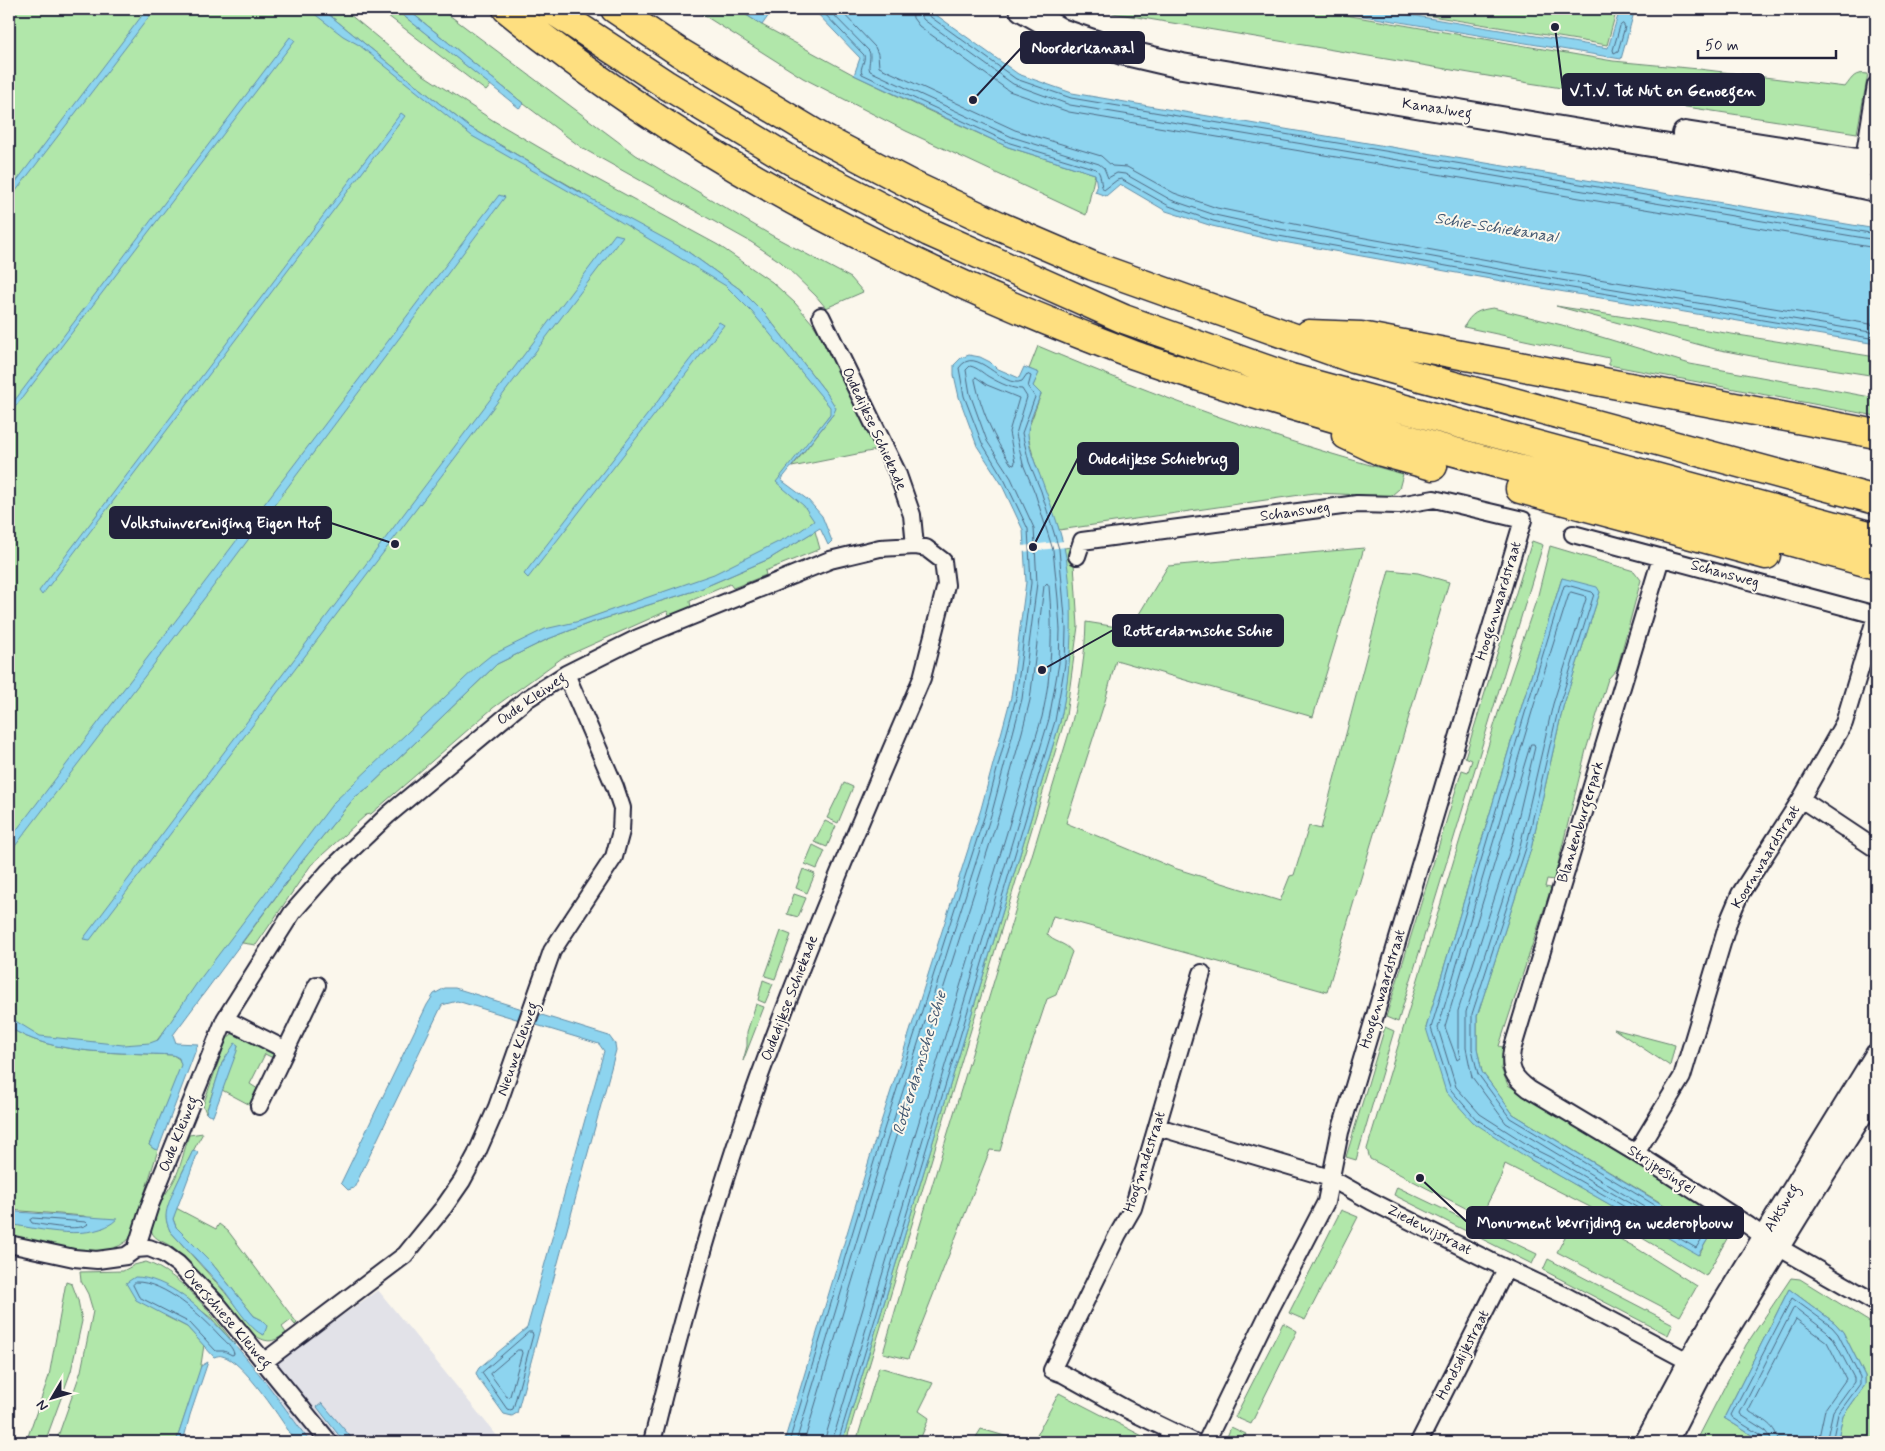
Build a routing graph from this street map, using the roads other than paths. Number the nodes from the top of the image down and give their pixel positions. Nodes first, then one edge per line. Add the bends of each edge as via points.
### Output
1 (507, 9) edge
2 (551, 9) edge
3 (614, 9) edge
4 (1022, 9) edge
5 (1049, 9) edge
6 (1876, 85) edge
7 (1870, 163) edge
8 (1868, 187) edge
9 (821, 316) dead end
10 (1286, 334) junction
11 (1277, 402) junction
12 (1876, 434) edge
13 (1802, 478) junction
14 (1876, 489) edge
15 (1876, 500) edge
16 (1523, 520) joint
17 (1573, 534) dead end
18 (1876, 537) edge
19 (915, 546) junction
20 (1078, 556) dead end
21 (1661, 558) junction
22 (943, 561) joint
23 (1876, 565) edge
24 (1876, 584) edge
25 (1876, 616) edge
26 (566, 674) junction
27 (1801, 799) junction
28 (1876, 849) edge
29 (1202, 973) dead end
30 (317, 985) dead end
31 (225, 1019) junction
32 (286, 1050) junction
33 (1876, 1055) edge
34 (1521, 1084) joint
35 (1876, 1092) edge
36 (260, 1106) dead end
37 (1158, 1127) junction
38 (1636, 1153) junction
39 (1330, 1178) junction
40 (1772, 1242) junction
41 (9, 1244) edge
42 (136, 1250) junction
43 (1506, 1269) junction
44 (1876, 1304) edge
45 (265, 1361) junction
46 (1696, 1366) junction
47 (329, 1442) edge
48 (652, 1442) edge
49 (1194, 1442) edge
50 (1206, 1442) edge
51 (1419, 1442) edge
52 (1646, 1442) edge
53 (1666, 1442) edge

1 - 11 highway via 592,75 655,118 886,250 1016,308 1137,356
2 - 18 highway via 665,84 792,161 929,232 1124,320 1291,378
3 - 10 highway via 759,101 912,185 1093,266
4 - 8 main road, Kanaalweg via 1061,31 1122,52 1182,66 1711,154
5 - 7 main road, Kanaalweg via 1066,20 1125,40 1260,66
6 - 7 street
7 - 8 street, Kanaalweg
9 - 19 street, Oudedijkse Schiekade via 897,472 912,515
10 - 12 highway via 1361,336
10 - 13 highway via 1354,359
11 - 23 highway
11 - 24 highway via 1382,452
13 - 14 highway
13 - 15 highway
16 - 20 street, Schansweg via 1434,499 1399,505 1357,504 1082,541
16 - 39 street, Hoogenwaardstraat via 1340,1132
17 - 21 street, Schansweg
19 - 22 street, Oude Kleiweg via 926,548
19 - 26 street, Oude Kleiweg via 880,548 830,560 638,638
21 - 25 street, Schansweg
21 - 34 street, Blankenburgerpark via 1512,1050 1510,1064
22 - 48 street, Oudedijkse Schiekade via 946,585 922,678 840,868 759,1079 698,1266
25 - 27 street, Koornwaardstraat via 1844,722
26 - 31 street, Oude Kleiweg via 527,699 486,732 388,815 328,872 292,913
26 - 45 street, Nieuwe Kleiweg via 622,808 621,831 614,857 552,950 497,1107 462,1181 405,1255
27 - 28 street
27 - 38 street, Koornwaardstraat via 1740,894 1729,920 1682,1077
29 - 37 street, Hoogmadestraat
30 - 32 street
31 - 32 street
31 - 42 street, Oude Kleiweg via 150,1205
32 - 36 street
33 - 40 street, Abtsweg
34 - 38 street, Strijpesingel
35 - 40 street, Abtsweg
37 - 39 street, Ziedewijstraat
37 - 49 street, Hoogmadestraat via 1133,1208 1052,1370
38 - 40 street, Strijpesingel
39 - 43 street, Ziedewijstraat
39 - 50 street, Hoogenwaardstraat via 1326,1202
40 - 44 street, Strijpesingel
40 - 46 street, Abtsweg
41 - 42 street, Overschiese Kleiweg via 97,1260 126,1256
42 - 45 street, Overschiese Kleiweg via 149,1248 178,1264
43 - 46 street, Ziedewijstraat via 1564,1295
43 - 51 street, Hondsdijkstraat
45 - 47 street, Overschiese Kleiweg
46 - 52 street, Abtsweg
46 - 53 street, Abtsweg

